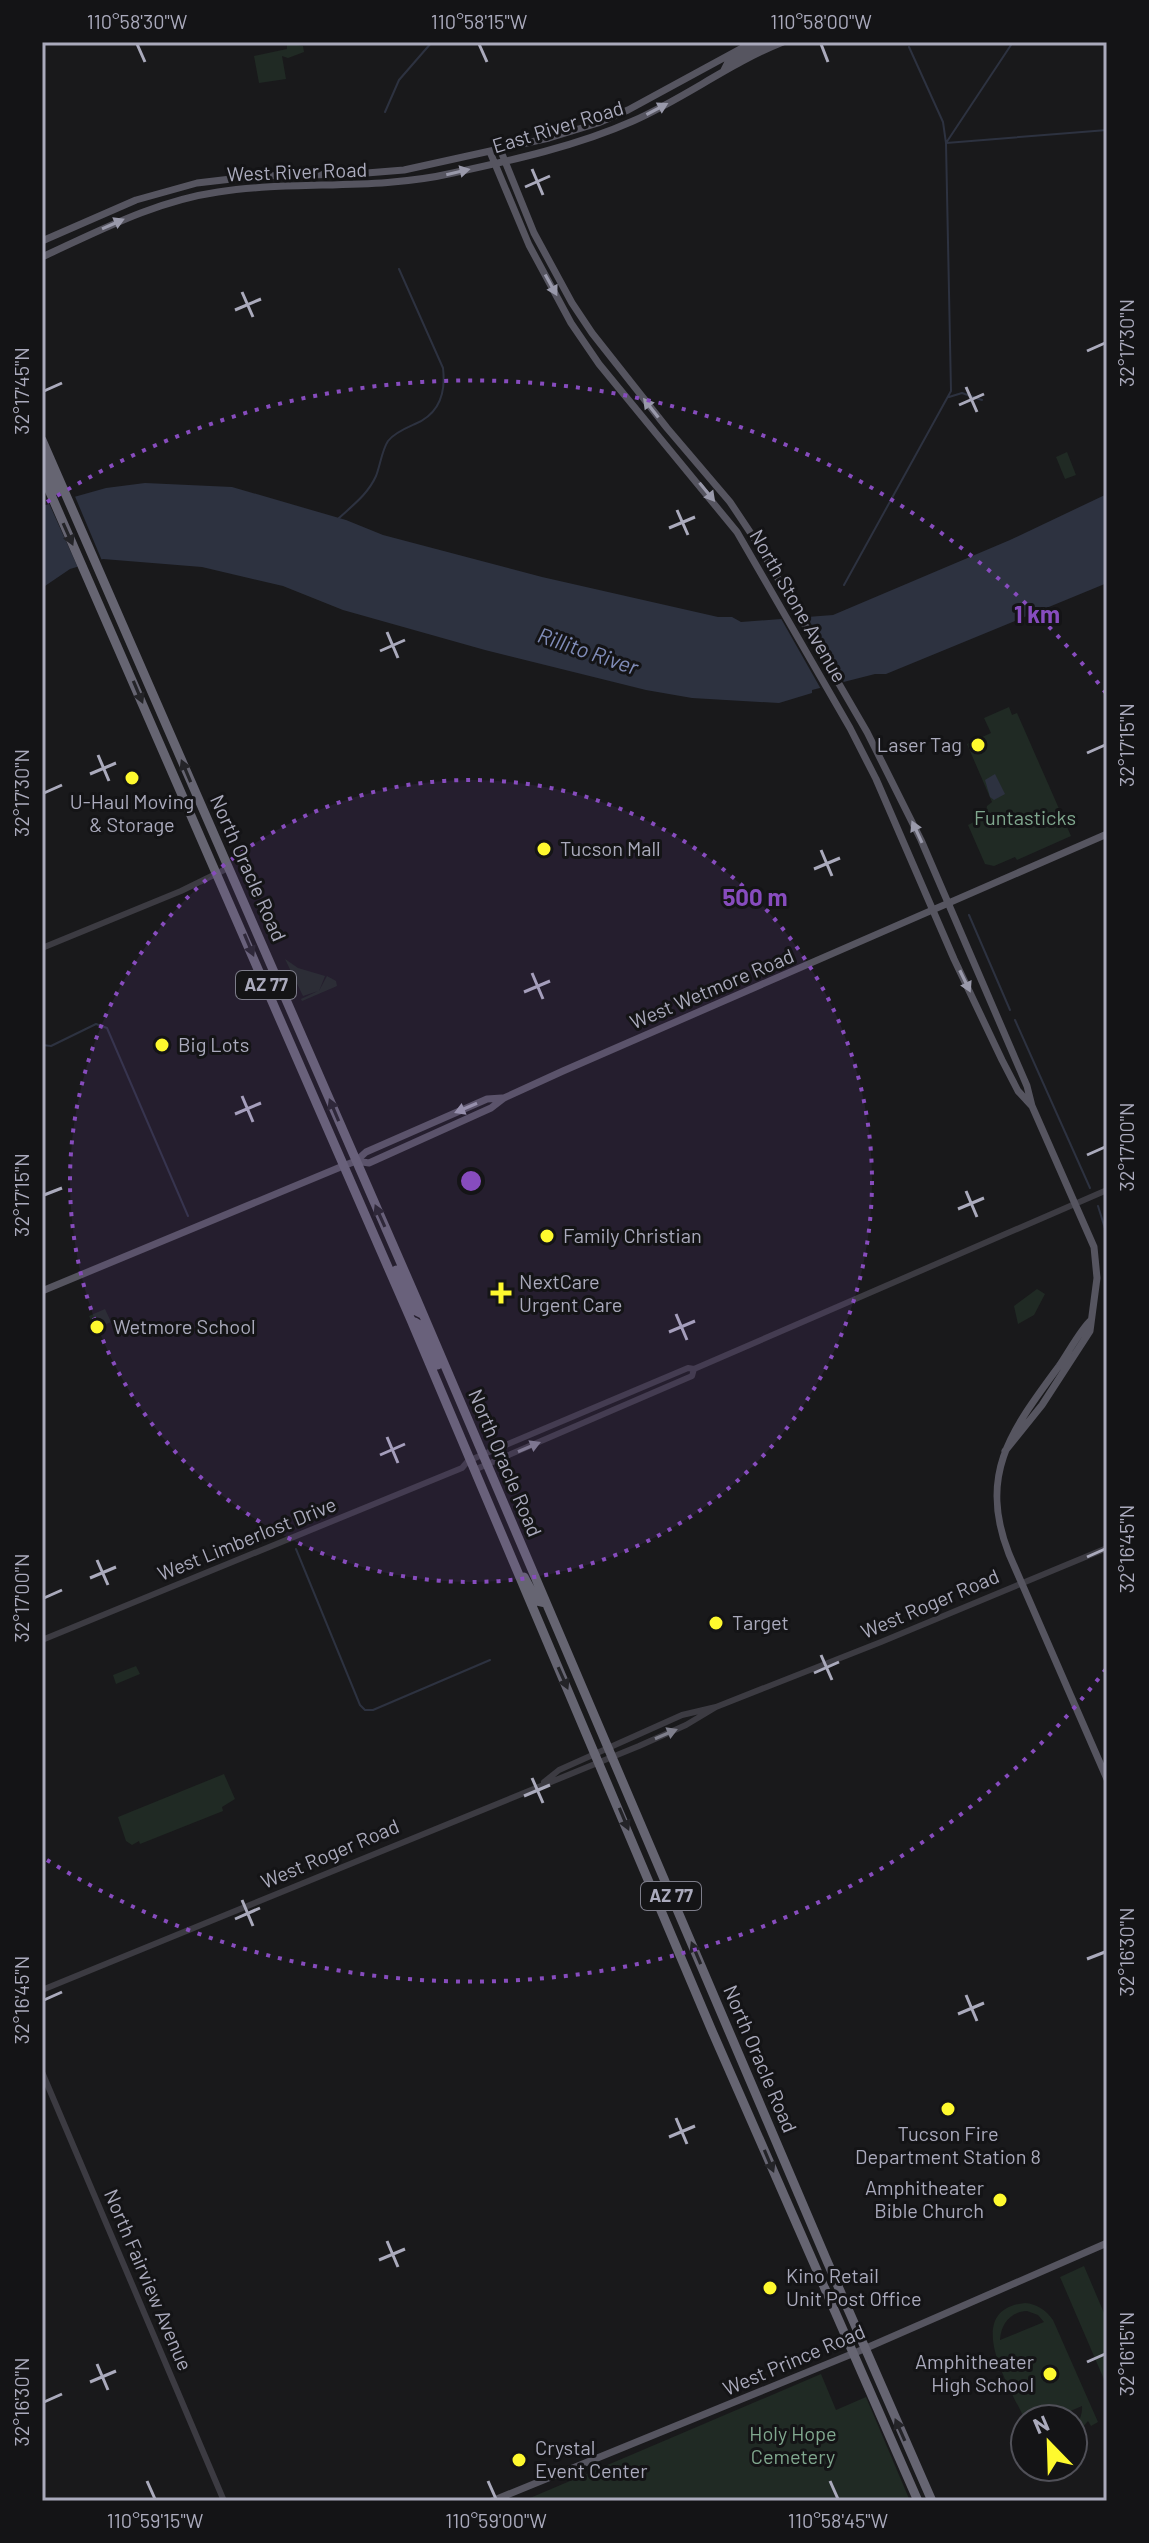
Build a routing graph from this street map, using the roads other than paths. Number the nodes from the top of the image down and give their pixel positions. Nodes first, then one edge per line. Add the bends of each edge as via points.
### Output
1 (753, 42) edge
2 (775, 43) edge
3 (500, 149) junction
4 (490, 152) junction
5 (504, 161) junction
6 (495, 163) junction
7 (414, 169) joint
8 (421, 180) joint
9 (42, 241) edge
10 (42, 257) edge
11 (42, 440) edge
12 (42, 460) edge
13 (42, 474) edge
14 (65, 491) junction
15 (96, 596) junction
16 (135, 651) junction
17 (1107, 834) edge
18 (228, 868) junction
19 (218, 873) junction
20 (947, 904) junction
21 (932, 910) junction
22 (42, 948) edge
23 (1032, 1106) junction
24 (356, 1161) junction
25 (343, 1166) junction
26 (1107, 1190) edge
27 (1076, 1204) junction
28 (379, 1248) junction
29 (42, 1291) edge
30 (422, 1314) junction
31 (411, 1320) junction
32 (694, 1369) junction
33 (660, 1380) junction
34 (452, 1382) junction
35 (656, 1392) junction
36 (597, 1407) junction
37 (594, 1419) junction
38 (484, 1460) junction
39 (468, 1466) junction
40 (1107, 1548) edge
41 (512, 1561) junction
42 (1022, 1583) junction
43 (546, 1603) junction
44 (533, 1609) junction
45 (42, 1640) edge
46 (565, 1650) junction
47 (610, 1752) junction
48 (598, 1757) junction
49 (1107, 1779) edge
50 (674, 1903) junction
51 (661, 1908) junction
52 (42, 1990) edge
53 (42, 2072) edge
54 (1107, 2243) edge
55 (864, 2349) junction
56 (852, 2353) junction
57 (224, 2501) edge
58 (492, 2501) edge
59 (918, 2501) edge
60 (932, 2501) edge

1 - 3 main road, East River Road via 628,110 573,131
5 -> 2 main road, East River Road via 633,121
3 - 4 main road, East River Road
3 - 5 main road, North Stone Avenue
4 - 6 main road, North Stone Avenue
4 - 7 main road, East River Road
5 - 6 main road, East River Road
20 -> 5 main road, North Stone Avenue via 867,732 756,541 572,303 534,233
8 -> 6 main road, East River Road
6 -> 21 main road, North Stone Avenue via 529,245 571,323 732,525 782,609 876,779
7 - 9 main road, West River Road via 197,183 136,200
10 -> 8 main road, West River Road via 146,210 200,195
11 - 14 highway, North Oracle Road / AZ 77
12 - 14 highway via 57,490
13 -> 15 highway, North Oracle Road / AZ 77
14 - 16 highway, North Oracle Road / AZ 77
15 - 16 highway via 102,596 124,643
15 -> 19 highway, North Oracle Road / AZ 77
18 -> 16 highway, North Oracle Road / AZ 77
17 - 20 main road, West Wetmore Road
18 - 19 street
24 -> 18 highway, North Oracle Road / AZ 77
19 - 22 street
19 -> 25 highway, North Oracle Road / AZ 77
20 - 21 main road, West Wetmore Road
20 - 23 main road, North Stone Avenue
21 -> 23 main road, North Stone Avenue via 1002,1060
21 - 24 main road, West Wetmore Road via 369,1163
23 - 27 main road, North Stone Avenue
24 - 25 main road, West Wetmore Road
30 -> 24 highway, North Oracle Road / AZ 77
25 - 28 highway, North Oracle Road / AZ 77
25 - 29 main road, West Wetmore Road
26 - 27 street, West Limberlost Drive
27 - 32 street, West Limberlost Drive
27 - 42 main road, North Stone Avenue via 1094,1247 1097,1278 1090,1331 1005,1451 998,1475 1000,1531
28 - 30 highway via 392,1261 414,1310
28 - 31 highway, North Oracle Road / AZ 77
30 - 34 highway, North Oracle Road / AZ 77
31 - 34 highway via 420,1325 443,1376
31 - 39 highway, North Oracle Road / AZ 77
32 - 33 street, West Limberlost Drive
32 - 35 street, West Limberlost Drive via 692,1376
33 - 35 street
33 - 36 street, West Limberlost Drive
34 - 38 highway, North Oracle Road / AZ 77
35 - 37 street, West Limberlost Drive
36 - 37 street
36 - 38 street, West Limberlost Drive
38 -> 37 street, West Limberlost Drive
38 - 39 street, West Limberlost Drive
38 - 43 highway, North Oracle Road / AZ 77
39 - 41 highway, North Oracle Road / AZ 77
39 - 45 street, West Limberlost Drive
40 - 42 street, West Roger Road
41 - 43 highway via 537,1601
41 - 44 highway, North Oracle Road / AZ 77
42 - 47 street, West Roger Road
42 - 49 main road, North Stone Avenue
43 - 46 highway, North Oracle Road / AZ 77
44 - 46 highway via 542,1611
44 -> 48 highway, North Oracle Road / AZ 77
46 - 47 highway, North Oracle Road / AZ 77
47 - 48 street, West Roger Road
47 - 50 highway, North Oracle Road / AZ 77
48 -> 51 highway, North Oracle Road / AZ 77
48 - 52 street, West Roger Road via 559,1770 542,1785
50 - 51 highway
55 -> 50 highway, North Oracle Road / AZ 77
51 -> 56 highway, North Oracle Road / AZ 77
53 - 57 street, North Fairview Avenue
54 - 55 main road, West Prince Road
55 - 56 main road, West Prince Road
60 -> 55 highway, North Oracle Road / AZ 77
56 - 58 main road, West Prince Road
56 - 59 highway, North Oracle Road / AZ 77

